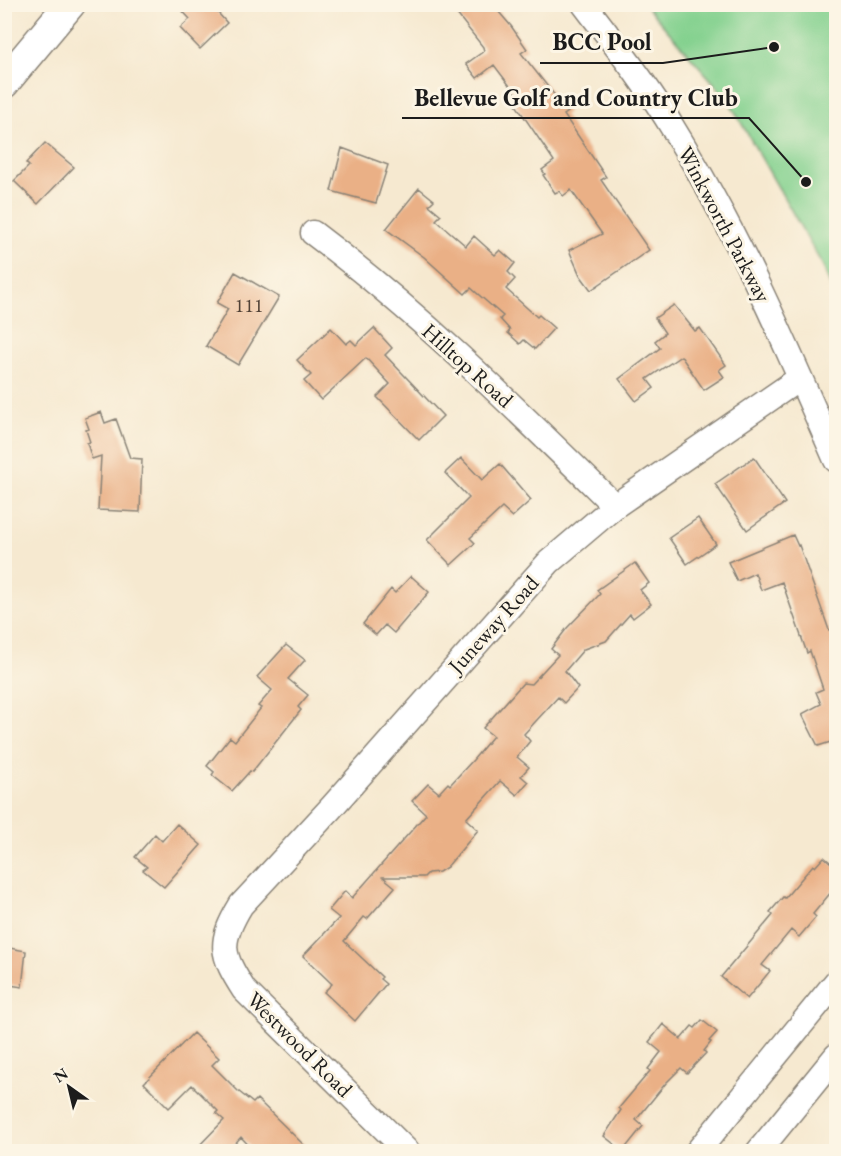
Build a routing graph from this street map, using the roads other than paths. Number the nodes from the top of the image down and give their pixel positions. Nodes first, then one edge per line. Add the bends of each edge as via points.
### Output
1 (70, 4) edge
2 (584, 4) edge
3 (4, 83) edge
4 (313, 233) dead end
5 (800, 378) junction
6 (837, 460) edge
7 (615, 506) junction
8 (231, 922) joint
9 (837, 982) edge
10 (837, 1056) edge
11 (408, 1152) edge
12 (697, 1152) edge
13 (758, 1152) edge

1 - 3 street
2 - 5 street, Winkworth Parkway via 673,128 709,189 759,282
4 - 7 street, Hilltop Road via 474,368
5 - 6 street, Winkworth Parkway
5 - 7 street, Juneway Road
7 - 8 street, Juneway Road via 549,562 242,905
8 - 11 street, Westwood Road via 225,941 227,963 244,990
9 - 12 street
10 - 13 street

